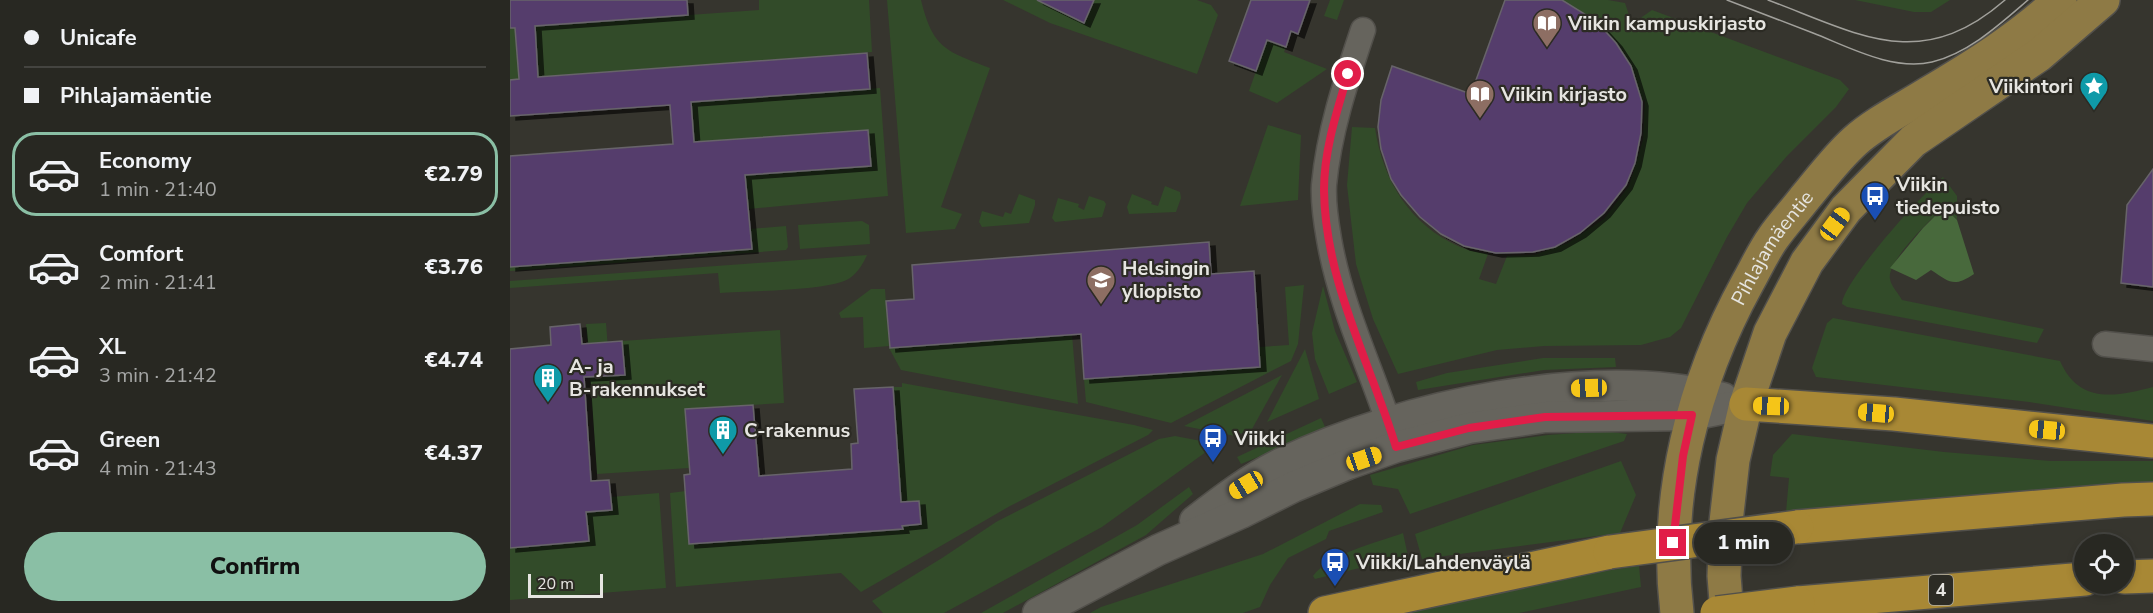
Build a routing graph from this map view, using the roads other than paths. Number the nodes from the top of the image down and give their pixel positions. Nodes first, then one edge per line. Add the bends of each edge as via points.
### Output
1 (2060, 0) edge
2 (2103, 0) edge
3 (1363, 30) dead end
4 (2105, 344) dead end
5 (2153, 349) edge
6 (1696, 404) junction
7 (1746, 404) junction
8 (1392, 435) junction
9 (2153, 441) edge
10 (2153, 499) edge
11 (2153, 576) edge
12 (2134, 577) edge
13 (2074, 580) edge
14 (1038, 613) edge
15 (1325, 613) edge
16 (1677, 613) edge
17 (1717, 613) edge
18 (1727, 613) edge

1 - 6 main road, Pihlajamäentie via 1990,56 1855,141 1818,182 1772,239 1727,320
2 - 7 main road, Pihlajamäentie via 2039,55 1913,141 1846,209 1807,262 1770,333
3 - 8 street via 1330,138 1325,215 1340,290
4 - 5 street
6 - 7 street
6 - 8 street via 1647,386 1550,389 1476,400
6 - 16 main road, Pihlajamäentie via 1683,456 1674,529
7 - 9 highway via 1894,414
7 - 18 main road, Pihlajamäentie via 1733,460 1726,522
8 - 14 street via 1281,464 1228,496 1158,550
10 - 15 highway, bridge via 1797,527 1610,552
11 - 12 highway
13 - 17 highway, 4, bridge

